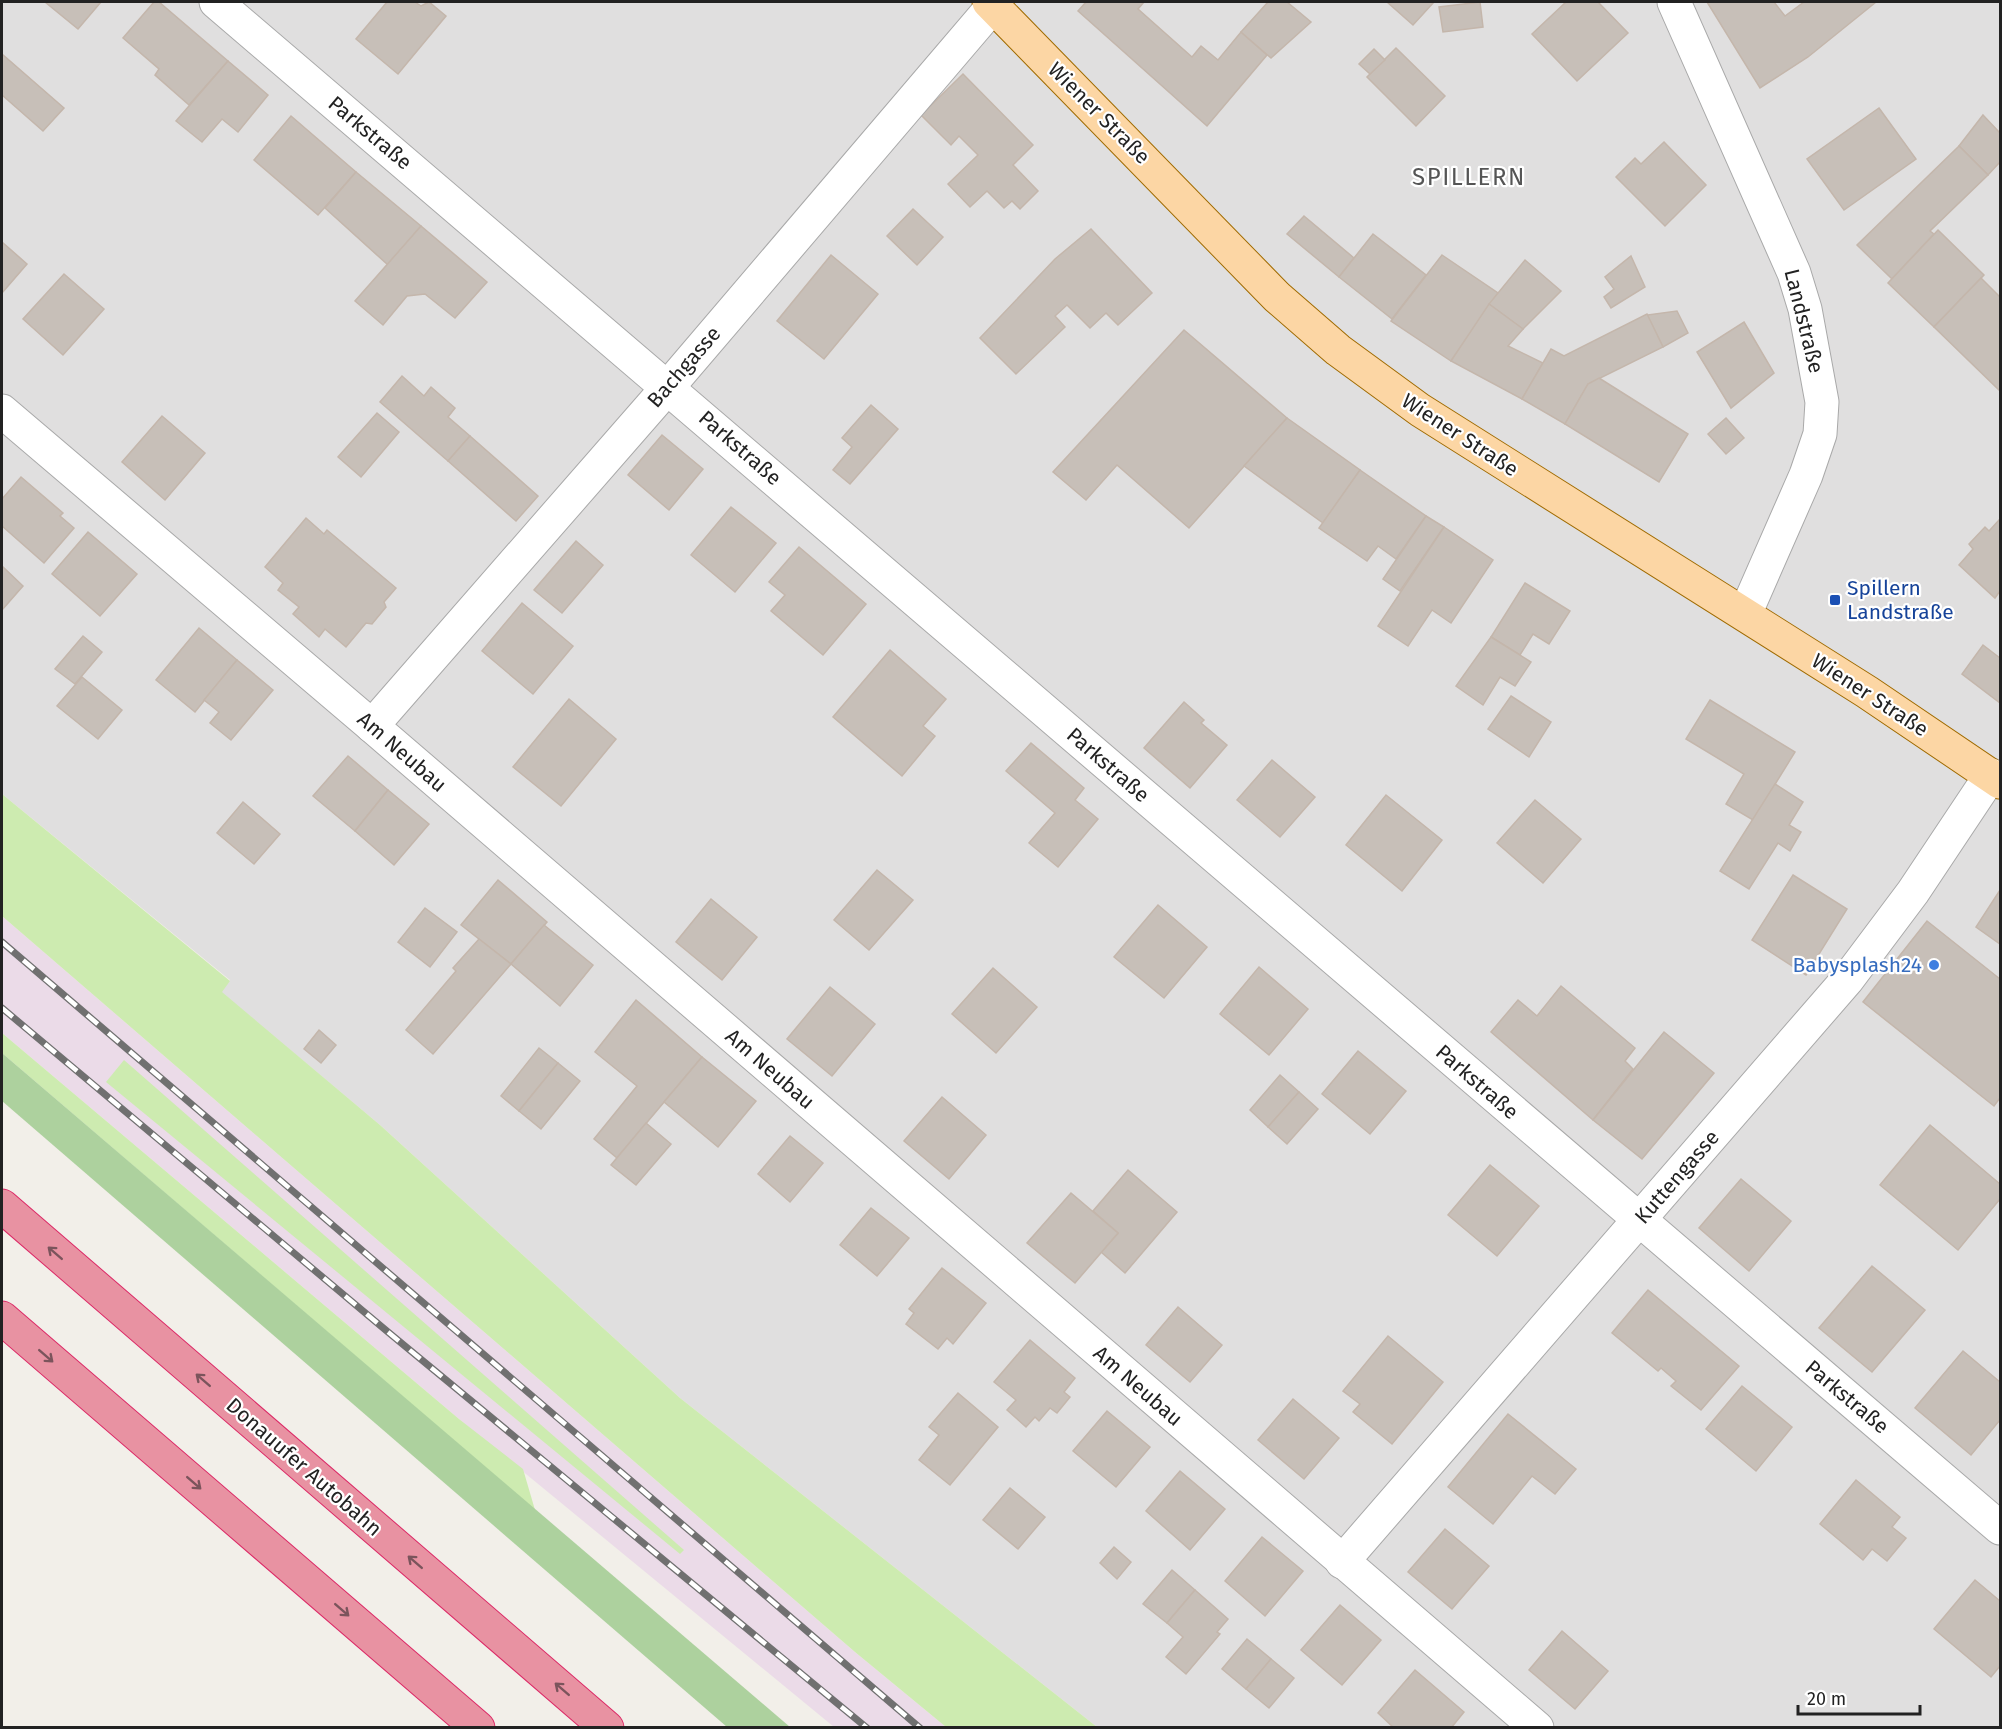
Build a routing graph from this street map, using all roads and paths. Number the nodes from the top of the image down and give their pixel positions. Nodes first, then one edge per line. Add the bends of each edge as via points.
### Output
1 (216, 2) edge
2 (1674, 2) edge
3 (991, 4) edge
4 (668, 387) junction
5 (2, 411) edge
6 (1745, 614) junction
7 (372, 726) junction
8 (1996, 779) edge
9 (2, 1206) edge
10 (1640, 1221) junction
11 (2, 1318) edge
12 (2001, 1528) edge
13 (1342, 1562) junction
14 (478, 1728) edge
15 (607, 1728) edge
16 (1537, 1728) edge

1 - 4 street, Parkstraße
2 - 6 street, Landstraße via 1794,273 1805,309 1822,402 1820,434 1806,475
3 - 4 street, Bachgasse
3 - 6 main road, Wiener Straße via 1277,297 1338,350 1495,459
4 - 7 street, Bachgasse
4 - 10 street, Parkstraße
5 - 7 street, Am Neubau
6 - 8 main road, Wiener Straße
7 - 13 street, Am Neubau
8 - 10 street, Kuttengasse via 1847,980
15 -> 9 highway, Donauufer Autobahn
10 - 12 street, Parkstraße
10 - 13 street, Kuttengasse
11 -> 14 highway
13 - 16 street, Am Neubau

